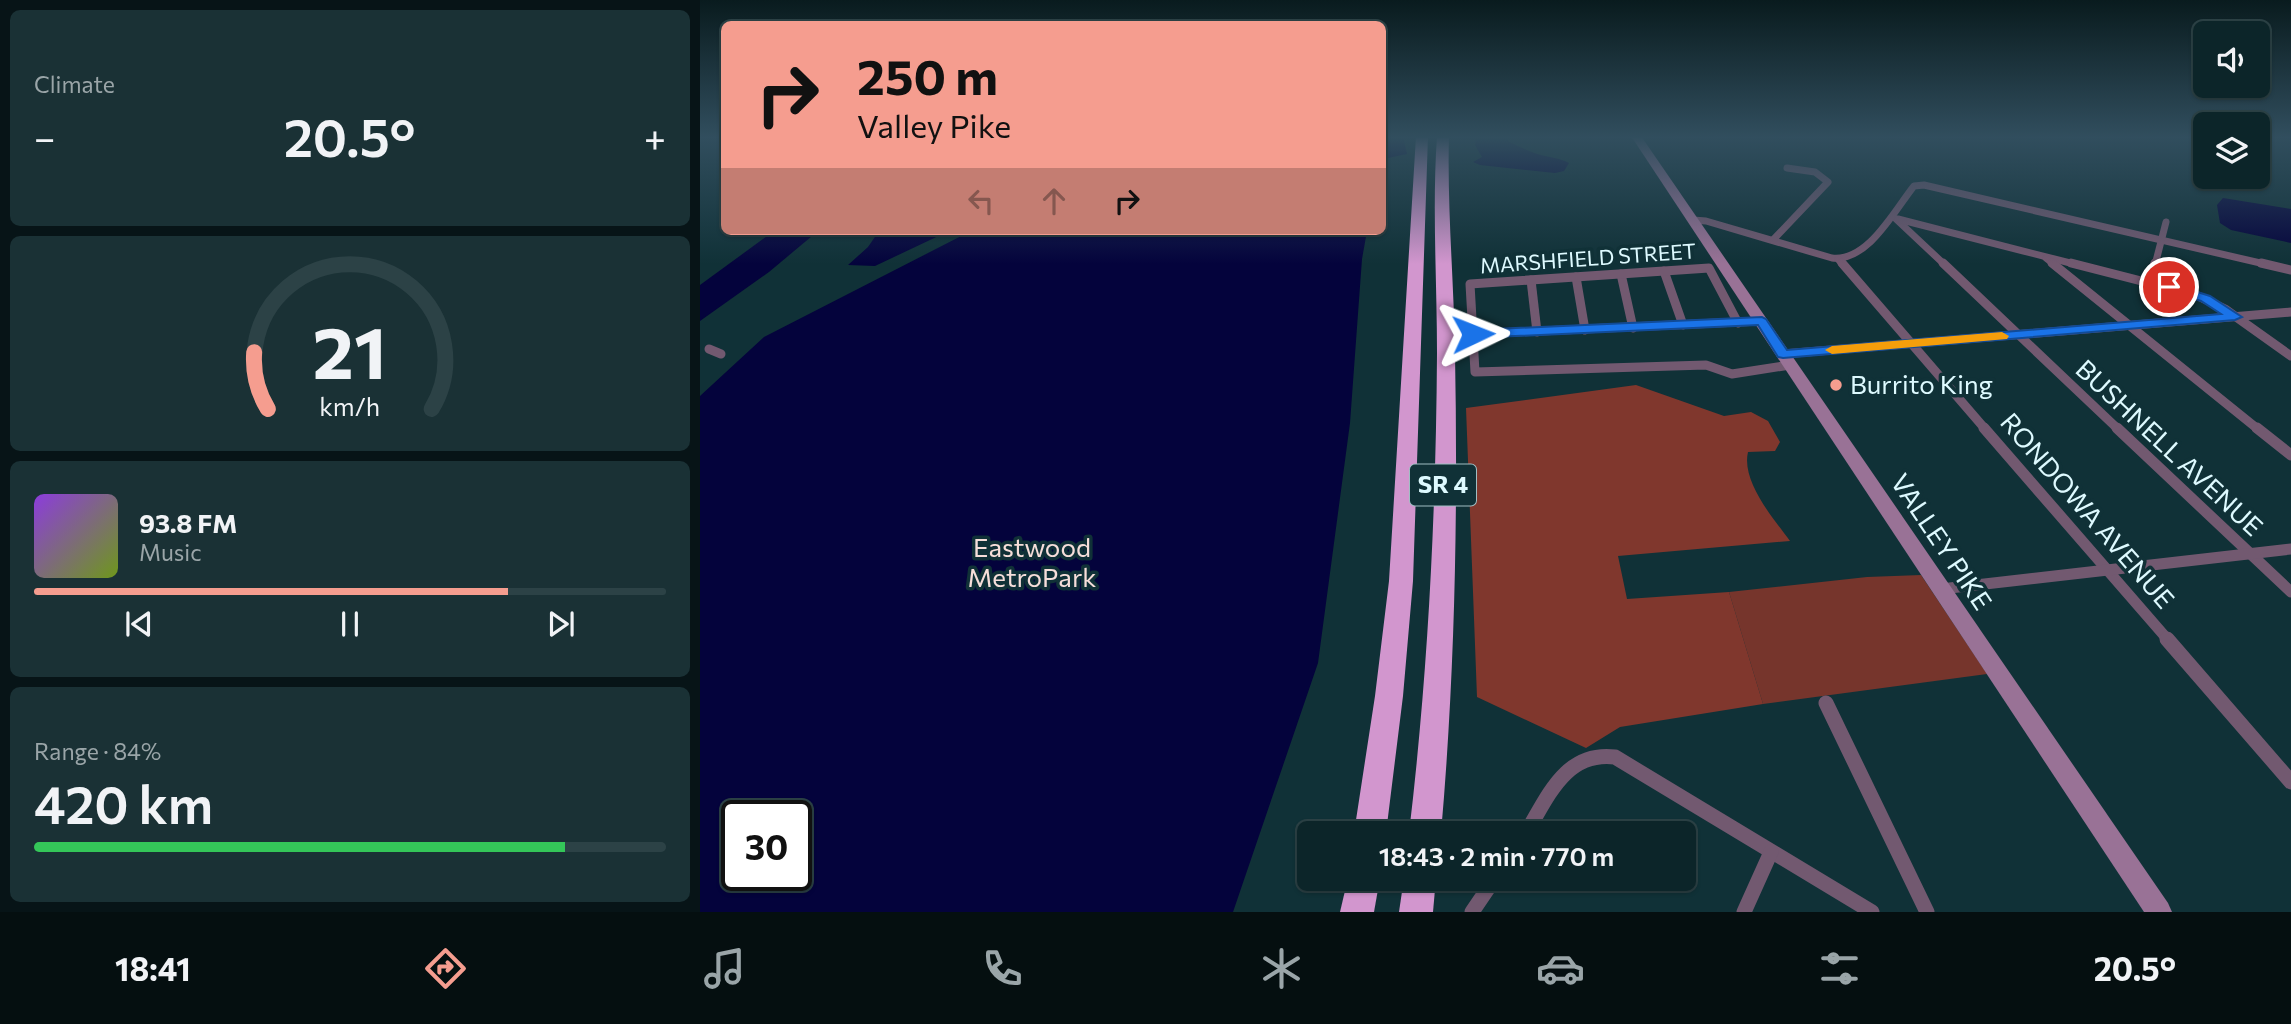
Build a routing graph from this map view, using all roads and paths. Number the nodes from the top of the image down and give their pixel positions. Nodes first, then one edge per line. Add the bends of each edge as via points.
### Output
1 (1420, 179) edge
2 (1441, 179) edge
3 (1665, 179) edge
4 (1825, 179) edge
5 (1892, 218) junction
6 (1693, 220) junction
7 (2166, 222) dead end
8 (1773, 240) junction
9 (2161, 240) junction
10 (2044, 256) junction
11 (1838, 259) junction
12 (2291, 270) edge
13 (1664, 271) junction
14 (1621, 274) junction
15 (1576, 277) junction
16 (1531, 280) junction
17 (2150, 282) junction
18 (2291, 312) edge
19 (2235, 317) junction
20 (1762, 321) junction
21 (1738, 323) junction
22 (1683, 325) junction
23 (2130, 325) junction
24 (1633, 328) junction
25 (1585, 330) junction
26 (1537, 332) junction
27 (1473, 334) junction
28 (2018, 335) junction
29 (1911, 344) junction
30 (709, 349) dead end
31 (721, 354) dead end
32 (2291, 356) edge
33 (1787, 359) junction
34 (2291, 455) edge
35 (2291, 549) edge
36 (2251, 554) junction
37 (2108, 570) junction
38 (1941, 589) junction
39 (2291, 592) edge
40 (1826, 703) dead end
41 (2291, 782) edge
42 (1372, 821) edge
43 (1425, 821) edge
44 (1534, 821) edge
45 (1771, 852) junction
46 (1361, 891) edge
47 (1418, 891) edge
48 (1486, 891) edge
49 (1357, 912) edge
50 (1416, 912) edge
51 (1472, 912) edge
52 (1744, 912) edge
53 (1872, 912) edge
54 (1927, 912) edge
55 (2159, 912) edge

1 - 42 highway, SR 4 via 1401,581
2 - 43 highway, SR 4 via 1446,354 1443,604
3 - 6 street, VALLEY PIKE
4 - 8 street via 1828,182
5 - 9 street via 1914,186 1924,185
5 - 10 street
5 - 11 street via 1853,256
5 - 28 street, BUSHNELL AVENUE
6 - 8 street
6 - 20 street, VALLEY PIKE
7 - 9 street
8 - 11 street
9 - 12 street
9 - 17 street
10 - 17 street
10 - 23 street
11 - 29 street, RONDOWA AVENUE
13 - 14 street, MARSHFIELD STREET
13 - 21 street, MARSHFIELD STREET via 1709,268
13 - 22 street
14 - 15 street, MARSHFIELD STREET
14 - 24 street
15 - 16 street, MARSHFIELD STREET
15 - 25 street
16 - 26 street
16 - 27 street, MARSHFIELD STREET via 1470,284
17 - 19 street via 2196,295
18 - 19 street
19 - 23 street
19 - 32 street
20 - 21 street
20 - 33 street, VALLEY PIKE
21 - 22 street
22 - 24 street
23 - 28 street
23 - 34 street
24 - 25 street
25 - 26 street
26 - 27 street
27 - 33 street via 1475,372 1706,365 1732,374
28 - 29 street
28 - 36 street, BUSHNELL AVENUE
29 - 33 street
29 - 37 street, RONDOWA AVENUE
30 - 31 street
33 - 38 street, VALLEY PIKE
35 - 36 street
36 - 37 street
36 - 39 street, BUSHNELL AVENUE
37 - 38 street
37 - 41 street, RONDOWA AVENUE
38 - 55 street, VALLEY PIKE
40 - 54 street
44 - 45 street via 1568,769 1596,754 1615,757
45 - 52 street
45 - 53 street
46 - 49 highway
47 - 50 highway
48 - 51 street

